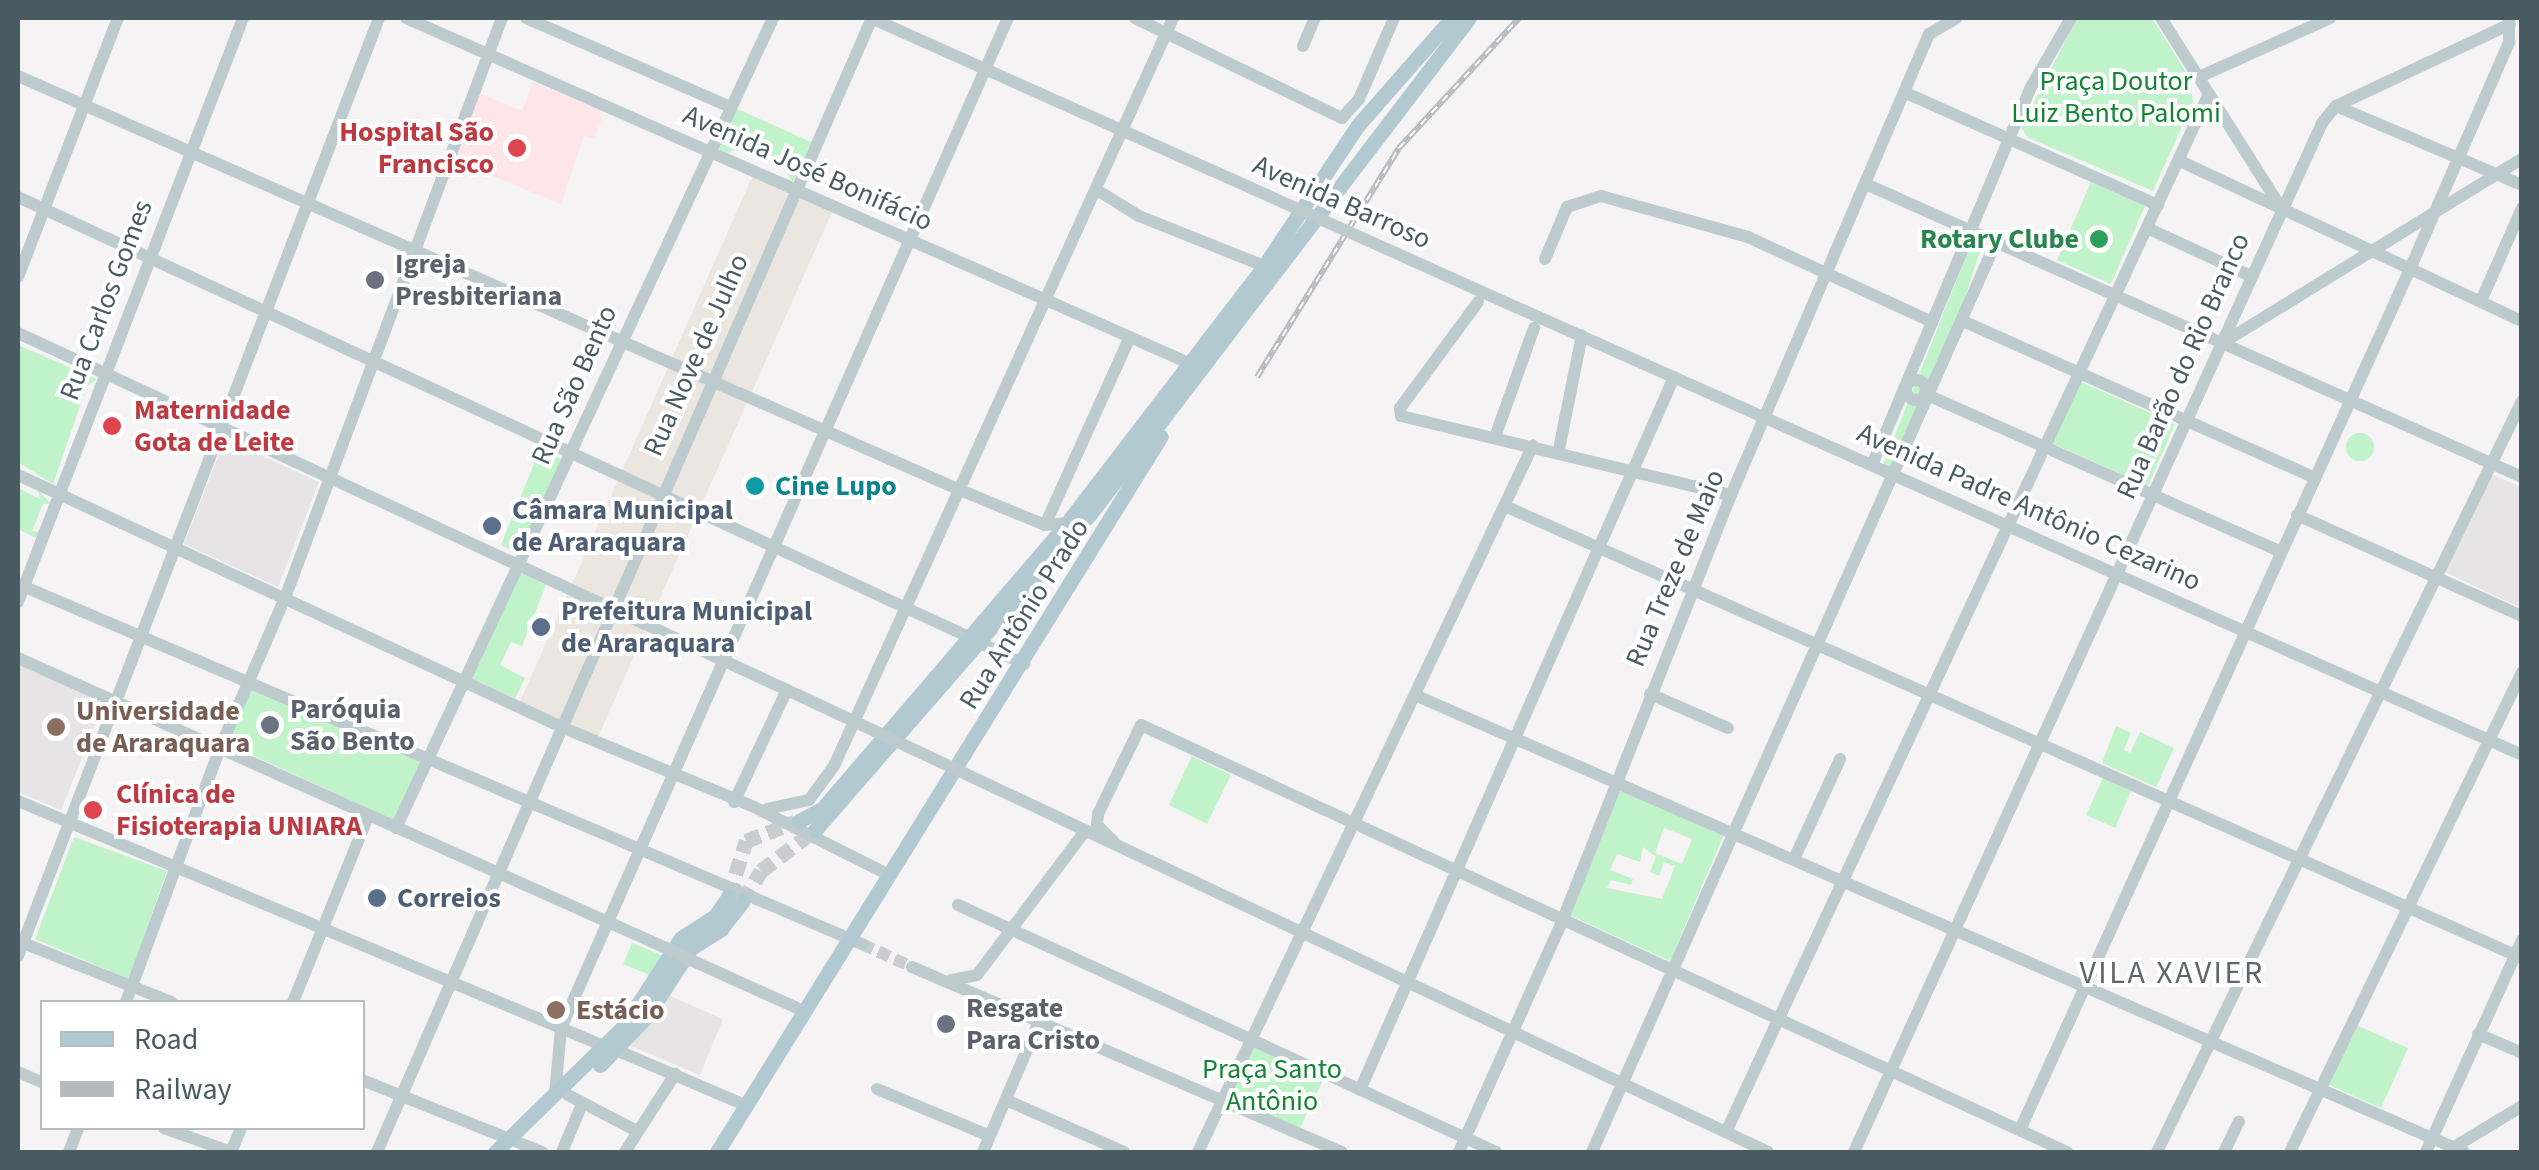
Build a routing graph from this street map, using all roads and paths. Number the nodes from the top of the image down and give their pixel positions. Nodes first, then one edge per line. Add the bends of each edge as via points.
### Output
1 (118, 18) edge
2 (243, 18) edge
3 (379, 18) edge
4 (406, 18) edge
5 (502, 18) edge
6 (526, 18) edge
7 (773, 18) edge
8 (872, 18) edge
9 (1008, 18) edge
10 (1135, 18) edge
11 (1173, 18) edge
12 (1315, 18) edge
13 (1394, 18) edge
14 (1452, 18) edge
15 (1469, 18) edge
16 (1958, 18) edge
17 (2072, 18) edge
18 (2162, 18) edge
19 (2330, 18) edge
20 (2509, 21) edge
21 (1166, 32) junction
22 (2515, 45) edge
23 (1303, 46) dead end
24 (488, 53) junction
25 (988, 69) junction
26 (18, 76) edge
27 (2199, 77) junction
28 (1362, 92) junction
29 (1906, 93) junction
30 (2209, 94) junction
31 (84, 104) junction
32 (731, 106) junction
33 (2336, 106) junction
34 (1372, 112) junction
35 (1342, 118) junction
36 (1121, 129) junction
37 (1384, 135) junction
38 (2010, 137) junction
39 (1348, 140) junction
40 (1114, 144) junction
41 (1148, 144) junction
42 (189, 151) junction
43 (710, 152) junction
44 (1370, 155) junction
45 (2457, 155) junction
46 (2522, 159) edge
47 (2180, 161) junction
48 (2496, 174) junction
49 (1868, 185) junction
50 (2522, 185) edge
51 (796, 189) junction
52 (1097, 190) junction
53 (18, 196) edge
54 (305, 202) junction
55 (2158, 205) junction
56 (2281, 208) junction
57 (2522, 208) edge
58 (44, 209) junction
59 (2428, 218) junction
60 (2146, 228) junction
61 (1972, 231) junction
62 (911, 241) junction
63 (1996, 242) junction
64 (413, 248) junction
65 (2373, 252) junction
66 (150, 259) junction
67 (1545, 260) dead end
68 (1264, 266) junction
69 (2410, 268) junction
70 (1824, 274) junction
71 (2251, 276) junction
72 (18, 278) edge
73 (2116, 297) junction
74 (1944, 298) junction
75 (1047, 302) junction
76 (1478, 302) dead end
77 (2481, 302) junction
78 (1516, 306) joint
79 (1972, 306) junction
80 (262, 311) junction
81 (2522, 321) edge
82 (1965, 322) junction
83 (1929, 327) junction
84 (1534, 328) dead end
85 (18, 333) edge
86 (1582, 335) junction
87 (1130, 336) junction
88 (622, 340) junction
89 (2222, 344) junction
90 (1951, 346) junction
91 (371, 362) junction
92 (1189, 363) junction
93 (2078, 372) junction
94 (106, 373) junction
95 (1674, 377) junction
96 (712, 380) junction
97 (1190, 385) junction
98 (1906, 385) junction
99 (1926, 394) junction
100 (2348, 400) junction
101 (2522, 401) edge
102 (1765, 417) junction
103 (2186, 420) junction
104 (219, 426) junction
105 (828, 431) junction
106 (1495, 437) junction
107 (1533, 445) junction
108 (2044, 446) junction
109 (1559, 449) junction
110 (570, 454) junction
111 (2492, 463) junction
112 (1872, 465) junction
113 (1633, 470) junction
114 (1889, 473) junction
115 (18, 475) edge
116 (2313, 477) junction
117 (2522, 477) edge
118 (330, 479) junction
119 (960, 490) junction
120 (59, 494) junction
121 (2153, 494) junction
122 (662, 495) junction
123 (1731, 495) junction
124 (1506, 507) junction
125 (2297, 515) junction
126 (1066, 523) junction
127 (1046, 525) junction
128 (2008, 526) junction
129 (1599, 546) junction
130 (172, 547) junction
131 (776, 548) junction
132 (2280, 551) junction
133 (518, 565) junction
134 (2118, 574) junction
135 (2435, 577) junction
136 (20, 586) edge
137 (1693, 588) junction
138 (286, 598) junction
139 (18, 602) edge
140 (908, 608) junction
141 (615, 612) junction
142 (2522, 616) edge
143 (2244, 630) junction
144 (140, 635) junction
145 (974, 640) junction
146 (1816, 640) junction
147 (18, 658) edge
148 (727, 662) junction
149 (1024, 664) junction
150 (2522, 672) edge
151 (464, 680) junction
152 (247, 681) junction
153 (2378, 690) junction
154 (1932, 691) junction
155 (792, 692) junction
156 (1650, 694) junction
157 (1418, 696) junction
158 (115, 701) junction
159 (1728, 728) dead end
160 (566, 729) junction
161 (1514, 738) junction
162 (2490, 741) junction
163 (2041, 742) junction
164 (220, 748) junction
165 (2522, 756) edge
166 (428, 758) junction
167 (1840, 759) dead end
168 (672, 774) junction
169 (1614, 781) junction
170 (2168, 800) junction
171 (18, 801) edge
172 (734, 802) junction
173 (533, 805) junction
174 (754, 807) junction
175 (1098, 814) junction
176 (368, 816) junction
177 (1064, 819) junction
178 (799, 822) tunnel mouth
179 (1356, 822) junction
180 (68, 823) junction
181 (396, 828) junction
182 (815, 830) tunnel mouth
183 (1086, 830) junction
184 (1732, 830) junction
185 (1071, 842) junction
186 (1114, 842) junction
187 (641, 848) junction
188 (1795, 857) junction
189 (2299, 858) junction
190 (177, 867) junction
191 (1458, 868) junction
192 (887, 870) junction
193 (502, 877) junction
194 (1846, 878) junction
195 (736, 898) tunnel mouth
196 (958, 905) dead end
197 (2408, 908) junction
198 (1563, 919) junction
199 (609, 922) junction
200 (322, 928) junction
201 (1009, 928) junction
202 (1956, 930) junction
203 (1302, 932) junction
204 (851, 939) junction
205 (2522, 940) edge
206 (19, 946) edge
207 (2518, 957) edge
208 (912, 967) tunnel mouth
209 (1672, 968) junction
210 (977, 975) junction
211 (942, 980) junction
212 (1407, 982) junction
213 (453, 984) junction
214 (2086, 986) junction
215 (132, 987) junction
216 (975, 994) junction
217 (127, 1000) edge
218 (166, 1000) edge
219 (293, 1000) edge
220 (800, 1014) junction
221 (1780, 1017) junction
222 (1039, 1022) junction
223 (562, 1028) junction
224 (1513, 1032) junction
225 (2478, 1034) junction
226 (1252, 1038) junction
227 (2212, 1042) junction
228 (610, 1048) junction
229 (2522, 1054) edge
230 (1892, 1070) junction
231 (674, 1074) junction
232 (365, 1081) edge
233 (1622, 1083) junction
234 (877, 1089) dead end
235 (1360, 1090) junction
236 (2319, 1090) junction
237 (404, 1098) junction
238 (568, 1098) junction
239 (1006, 1100) junction
240 (1222, 1101) junction
241 (746, 1106) junction
242 (2522, 1106) edge
243 (2238, 1121) dead end
244 (170, 1130) edge
245 (2020, 1130) junction
246 (638, 1131) junction
247 (1726, 1132) junction
248 (990, 1136) junction
249 (2432, 1139) junction
250 (512, 1145) edge
251 (1462, 1146) edge
252 (2454, 1151) edge
253 (231, 1152) edge
254 (377, 1152) edge
255 (495, 1152) edge
256 (542, 1152) edge
257 (562, 1152) edge
258 (625, 1152) edge
259 (717, 1152) edge
260 (983, 1152) edge
261 (1124, 1152) edge
262 (1198, 1152) edge
263 (1342, 1152) edge
264 (1496, 1152) edge
265 (1592, 1152) edge
266 (1768, 1152) edge
267 (1854, 1152) edge
268 (2067, 1152) edge
269 (2157, 1152) edge
270 (2224, 1152) edge
271 (2290, 1152) edge
272 (2426, 1152) edge

1 - 31 street
2 - 42 street, Rua Carlos Gomes
3 - 54 street
4 - 24 street, Avenida José Bonifácio
5 - 24 street
6 - 32 street
7 - 32 street, Rua São Bento
8 - 25 street, Avenida Barroso
8 - 51 street, Rua Nove de Julho
9 - 25 street
10 - 21 street
11 - 21 street
12 - 23 street
13 - 28 street
14 - 34 main road
15 - 37 main road
16 - 29 street, Rua Treze de Maio via 1929,34
17 - 38 street via 2052,44
18 - 27 street
19 - 27 street
20 - 22 street
20 - 33 street
21 - 35 street
21 - 36 street
22 - 45 street
24 - 43 street, Avenida José Bonifácio
24 - 64 street
25 - 36 street, Avenida Barroso
25 - 62 street
26 - 31 street
27 - 30 street
28 - 34 street
28 - 35 street
29 - 38 street
29 - 49 street, Rua Treze de Maio
30 - 47 street
30 - 56 street
31 - 42 street
31 - 58 street
32 - 43 street, Rua São Bento
33 - 45 street
33 - 56 street, Rua Barão do Rio Branco
34 - 37 main road
34 - 39 main road
35 - 39 street
36 - 40 street
36 - 41 street, Avenida Barroso
37 - 44 main road
38 - 55 street
38 - 61 street
39 - 44 main road
39 - 68 main road
40 - 41 street, Avenida Barroso
40 - 52 street
41 - 78 street, Avenida Barroso, bridge
42 - 54 street
42 - 66 street, Rua Carlos Gomes
43 - 51 street, Avenida José Bonifácio
43 - 88 street, Rua São Bento
44 - 97 main road
45 - 48 street
45 - 59 street
46 - 48 street
47 - 55 street
47 - 56 street
48 - 50 street
48 - 59 street
49 - 61 street
49 - 70 street, Rua Treze de Maio
51 - 62 street, Avenida José Bonifácio
51 - 96 street, Rua Nove de Julho
52 - 68 street via 1139,216
52 - 75 street
53 - 58 street
54 - 64 street
54 - 80 street
55 - 60 street
56 - 65 street
56 - 71 street, Rua Barão do Rio Branco
57 - 77 street
58 - 66 street
58 - 72 street
59 - 65 street
59 - 69 street
60 - 71 street
60 - 73 street
61 - 63 street
61 - 74 street
62 - 75 street, Avenida José Bonifácio
62 - 105 street
63 - 73 street
63 - 79 street
64 - 88 street
64 - 91 street
65 - 69 street
65 - 89 street
66 - 80 street
66 - 94 street, Rua Carlos Gomes
67 - 70 street via 1567,207 1601,196 1748,237
68 - 92 main road
69 - 77 street
69 - 100 street
70 - 83 street
70 - 102 street, Rua Treze de Maio
71 - 89 street, Rua Barão do Rio Branco
73 - 89 street
73 - 93 street
74 - 79 street
74 - 83 street
75 - 87 street, Avenida José Bonifácio
75 - 119 street
76 - 106 street via 1400,408 1401,416
77 - 81 street
78 - 86 street, Avenida Padre Antônio Cezarino
79 - 82 street
80 - 91 street
80 - 104 street
82 - 90 street
82 - 93 street
83 - 90 street
83 - 98 street
84 - 106 street
85 - 94 street
86 - 95 street, Avenida Padre Antônio Cezarino
86 - 109 street
87 - 92 street, Avenida José Bonifácio
87 - 127 street
88 - 96 street
88 - 110 street, Rua São Bento
89 - 100 street
89 - 103 street, Rua Barão do Rio Branco
90 - 99 street
91 - 110 street
91 - 118 street
92 - 126 main road
93 - 103 street
93 - 108 street
94 - 104 street
94 - 120 street, Rua Carlos Gomes
95 - 102 street, Avenida Padre Antônio Cezarino
95 - 113 street
96 - 105 street
96 - 122 street, Rua Nove de Julho
97 - 145 main road
97 - 149 main road, Rua Antônio Prado
98 - 99 street via 1909,398
98 - 112 street
99 - 108 street
99 - 114 street
100 - 111 street
100 - 116 street
101 - 111 street
102 - 112 street, Avenida Padre Antônio Cezarino
102 - 123 street, Rua Treze de Maio
103 - 116 street
103 - 121 street, Rua Barão do Rio Branco
104 - 118 street
104 - 130 street
105 - 119 street
105 - 131 street
106 - 107 street
107 - 109 street
107 - 124 street
108 - 121 street
108 - 128 street
109 - 113 street
110 - 122 street
110 - 133 street, Rua São Bento
111 - 117 street
111 - 135 street
112 - 114 street, Avenida Padre Antônio Cezarino
113 - 123 street
113 - 129 street
114 - 128 street, Avenida Padre Antônio Cezarino
114 - 146 street
115 - 120 street
116 - 125 street
118 - 133 street
118 - 138 street
119 - 127 street
119 - 140 street
120 - 130 street
120 - 136 street, Rua Carlos Gomes
121 - 132 street
121 - 134 street, Rua Barão do Rio Branco
122 - 131 street
122 - 141 street, Rua Nove de Julho
123 - 137 street, Rua Treze de Maio
124 - 129 street
124 - 157 street
125 - 132 street
125 - 135 street
126 - 127 street
126 - 145 main road
128 - 134 street, Avenida Padre Antônio Cezarino
128 - 154 street
129 - 137 street
129 - 161 street
130 - 138 street
130 - 144 street
131 - 140 street
131 - 148 street
132 - 143 street
133 - 141 street
133 - 151 street, Rua São Bento
134 - 143 street, Avenida Padre Antônio Cezarino
134 - 163 street, Rua Barão do Rio Branco
135 - 142 street
135 - 153 street
136 - 139 street, Rua Carlos Gomes
136 - 144 street
137 - 146 street
137 - 156 street, Rua Treze de Maio
138 - 151 street
138 - 152 street
140 - 145 street
140 - 174 street via 848,739 809,800 776,810
141 - 148 street
141 - 160 street, Rua Nove de Julho
143 - 153 street, Avenida Padre Antônio Cezarino
143 - 170 street
144 - 152 street
144 - 158 street
145 - 149 street
145 - 178 main road via 823,808
145 - 182 main road
146 - 154 street
146 - 184 street
147 - 158 street
148 - 155 street
148 - 168 street
149 - 192 main road, Rua Antônio Prado
150 - 162 street
151 - 160 street
151 - 166 street, Rua São Bento
152 - 164 street
152 - 166 street
153 - 162 street, Avenida Padre Antônio Cezarino
153 - 189 street
154 - 163 street
154 - 194 street
155 - 172 street
155 - 177 street, bridge
156 - 159 street
156 - 169 street, Rua Treze de Maio
157 - 161 street
157 - 179 street
158 - 164 street
158 - 180 street
160 - 168 street
160 - 173 street, Rua Nove de Julho
161 - 169 street
161 - 191 street
162 - 165 street, Avenida Padre Antônio Cezarino
162 - 197 street
163 - 170 street
163 - 202 street, Rua Barão do Rio Branco
164 - 176 street
164 - 190 street
166 - 173 street
166 - 181 street, Rua São Bento
167 - 188 street
168 - 172 street
168 - 187 street
169 - 184 street
169 - 198 street, Rua Treze de Maio
170 - 189 street
170 - 214 street
171 - 180 street
172 - 174 street
173 - 187 street
173 - 193 street, Rua Nove de Julho
174 - 192 street
175 - 177 street
175 - 179 street via 1141,725
175 - 186 street via 1097,825
176 - 181 street
176 - 200 street
177 - 183 street
177 - 185 street
179 - 191 street
179 - 203 street
180 - 190 street
180 - 206 street
181 - 193 street
183 - 185 street
183 - 186 street
184 - 188 street
184 - 209 street
185 - 201 street
186 - 203 street
187 - 199 street
187 - 204 street
188 - 194 street
189 - 197 street
189 - 227 street
190 - 200 street
190 - 215 street
191 - 198 street
191 - 212 street
192 - 204 main road, Rua Antônio Prado
193 - 199 street
193 - 213 street, Rua Nove de Julho
194 - 202 street
194 - 221 street
195 - 228 main road via 681,938
196 - 201 street
197 - 207 street
197 - 236 street
198 - 209 street
198 - 224 street, Rua Treze de Maio
199 - 220 street, bridge
199 - 223 street
200 - 213 street
200 - 219 street
201 - 210 street
201 - 226 street
202 - 214 street
202 - 230 street, Rua Barão do Rio Branco
203 - 212 street
203 - 226 street
204 - 220 main road, Rua Antônio Prado
205 - 207 street
206 - 215 street
207 - 225 street
208 - 211 street
209 - 221 street
209 - 233 street
210 - 211 street
210 - 216 street
211 - 216 street
212 - 224 street
212 - 235 street
213 - 223 street
213 - 237 street, Rua Nove de Julho
214 - 227 street
214 - 245 street
215 - 217 street
215 - 218 street
216 - 222 street
220 - 241 main road, Rua Antônio Prado
221 - 230 street
221 - 247 street
222 - 239 street
222 - 240 street
223 - 228 street
223 - 238 street
224 - 233 street
224 - 251 street, Rua Treze de Maio
225 - 229 street
225 - 249 street
226 - 235 street
226 - 240 street
227 - 236 street
227 - 269 street
228 - 231 street
228 - 238 main road
230 - 245 street
230 - 267 street, Rua Barão do Rio Branco
231 - 241 street
231 - 246 street
232 - 237 street
233 - 247 street
233 - 265 street
234 - 248 street
235 - 251 street
236 - 249 street
236 - 271 street
237 - 250 street
237 - 254 street, Rua Nove de Julho
238 - 246 street
238 - 250 main road
238 - 257 street
239 - 248 street
239 - 261 street
240 - 262 street
240 - 263 street
241 - 259 main road, Rua Antônio Prado
242 - 252 street
243 - 270 street
244 - 253 street
245 - 268 street
246 - 258 street
247 - 266 street
248 - 260 street
249 - 252 street
249 - 272 street
250 - 255 main road
250 - 256 street
251 - 264 street

